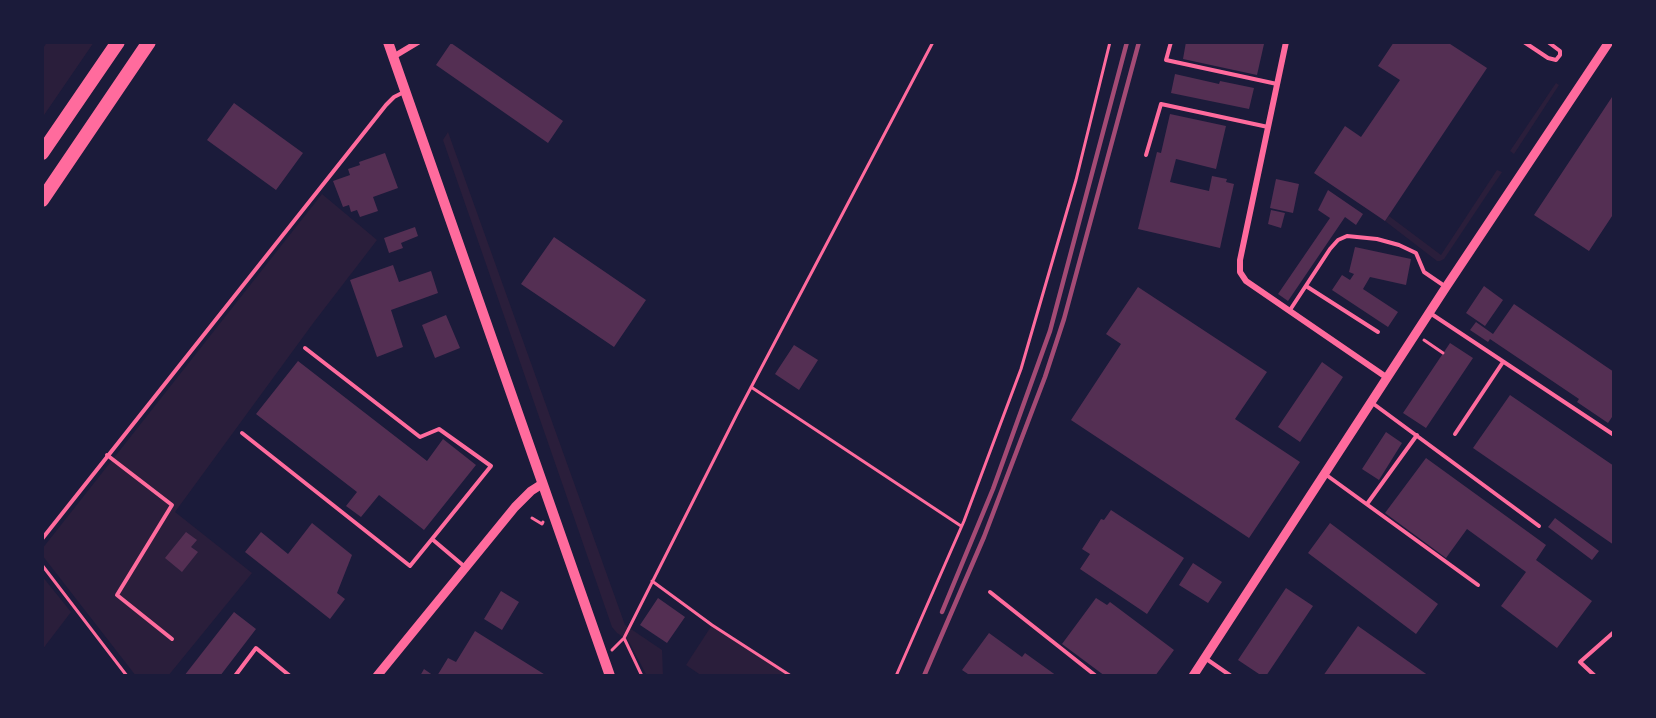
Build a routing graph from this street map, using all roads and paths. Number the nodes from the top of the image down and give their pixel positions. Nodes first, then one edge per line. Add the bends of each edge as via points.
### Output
1 (117, 42) edge
2 (149, 42) edge
3 (388, 42) edge
4 (418, 42) edge
5 (933, 42) edge
6 (1110, 42) edge
7 (1171, 42) edge
8 (1286, 42) edge
9 (1524, 42) edge
10 (1548, 42) edge
11 (1609, 42) edge
12 (393, 57) junction
13 (1277, 84) junction
14 (405, 92) junction
15 (1268, 127) junction
16 (42, 153) edge
17 (1146, 155) dead end
18 (42, 200) edge
19 (1306, 286) junction
20 (1446, 287) junction
21 (1289, 311) junction
22 (1430, 313) junction
23 (1378, 332) dead end
24 (1415, 334) junction
25 (305, 348) dead end
26 (1443, 353) dead end
27 (1503, 362) junction
28 (1386, 377) junction
29 (751, 387) junction
30 (1371, 402) junction
31 (242, 433) dead end
32 (1455, 434) dead end
33 (1417, 435) junction
34 (1614, 435) edge
35 (107, 455) junction
36 (1325, 473) junction
37 (542, 484) junction
38 (1367, 504) junction
39 (532, 518) dead end
40 (542, 524) dead end
41 (961, 526) junction
42 (1539, 526) dead end
43 (42, 539) edge
44 (432, 539) junction
45 (42, 565) edge
46 (465, 567) junction
47 (651, 581) junction
48 (1478, 585) dead end
49 (990, 592) dead end
50 (1614, 632) edge
51 (624, 638) junction
52 (172, 639) dead end
53 (602, 655) junction
54 (1204, 658) junction
55 (127, 676) edge
56 (235, 676) edge
57 (290, 676) edge
58 (377, 676) edge
59 (610, 676) edge
60 (642, 676) edge
61 (791, 676) edge
62 (896, 676) edge
63 (1096, 676) edge
64 (1192, 676) edge
65 (1231, 676) edge
66 (1595, 676) edge

1 - 16 highway
2 - 18 highway
3 - 12 main road
4 - 12 street
5 - 29 path
6 - 41 path via 1076,180 1021,369
7 - 13 lane via 1166,60
8 - 13 street
9 - 10 lane via 1556,60 1560,51
11 - 20 street
12 - 14 main road
13 - 15 street
14 - 35 lane via 386,105
14 - 37 main road
15 - 17 lane via 1161,104
15 - 21 street via 1240,272 1246,281
19 - 20 lane via 1330,249 1347,236 1377,239 1416,253 1424,272
19 - 21 lane
19 - 23 lane
20 - 22 street
21 - 28 street
22 - 24 street
22 - 27 lane
24 - 26 path
24 - 28 street
25 - 44 lane via 420,437 439,429 491,466
27 - 32 lane
27 - 34 lane
28 - 30 street
29 - 41 path
29 - 47 path
30 - 33 lane
30 - 36 street
31 - 44 lane via 410,566
33 - 38 lane
33 - 42 lane
35 - 43 lane
35 - 52 lane via 172,505 117,596
36 - 38 lane
36 - 54 street
37 - 46 street via 522,499
37 - 53 main road
38 - 48 lane
39 - 40 path
41 - 62 path
44 - 46 lane
45 - 55 path
46 - 58 street
47 - 51 path
47 - 61 path
49 - 63 lane
50 - 66 lane via 1580,662
51 - 53 path
51 - 60 path
53 - 59 main road
54 - 64 street
54 - 65 lane
56 - 57 lane via 256,648

